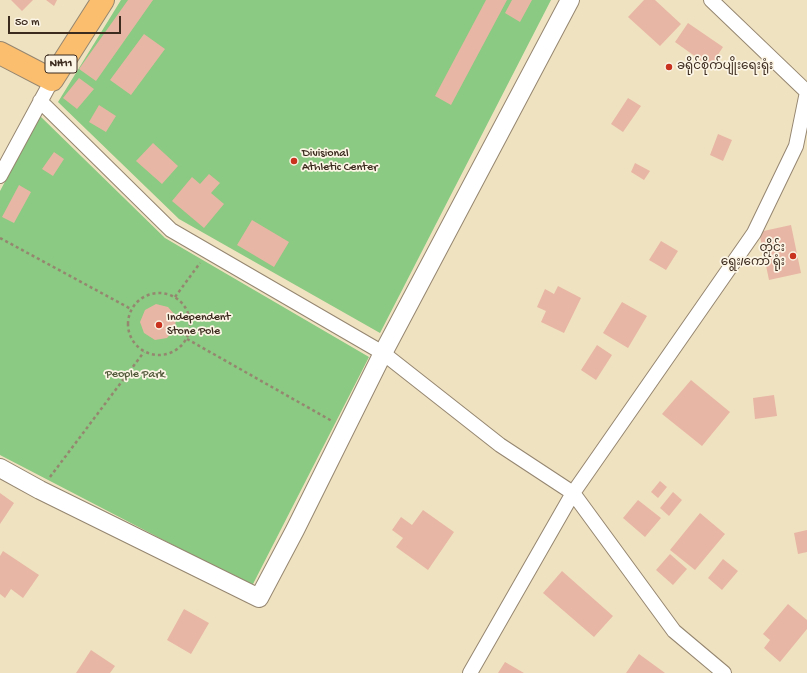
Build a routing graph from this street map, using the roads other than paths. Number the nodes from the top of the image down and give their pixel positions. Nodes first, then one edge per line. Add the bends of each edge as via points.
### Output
1 (103, 0) edge
2 (570, 0) edge
3 (711, 0) edge
4 (0, 53) edge
5 (52, 80) junction
6 (807, 92) edge
7 (40, 101) junction
8 (0, 176) edge
9 (383, 353) junction
10 (0, 468) edge
11 (573, 493) junction
12 (470, 673) edge
13 (724, 673) edge

1 - 5 highway, NH11
2 - 9 street
3 - 6 street
4 - 5 highway, NH11
5 - 7 street
6 - 11 street via 796,146 754,233
7 - 8 street
7 - 9 street via 171,230
9 - 10 street via 296,530 259,598
9 - 11 street via 500,445
11 - 12 street
11 - 13 street via 674,631

